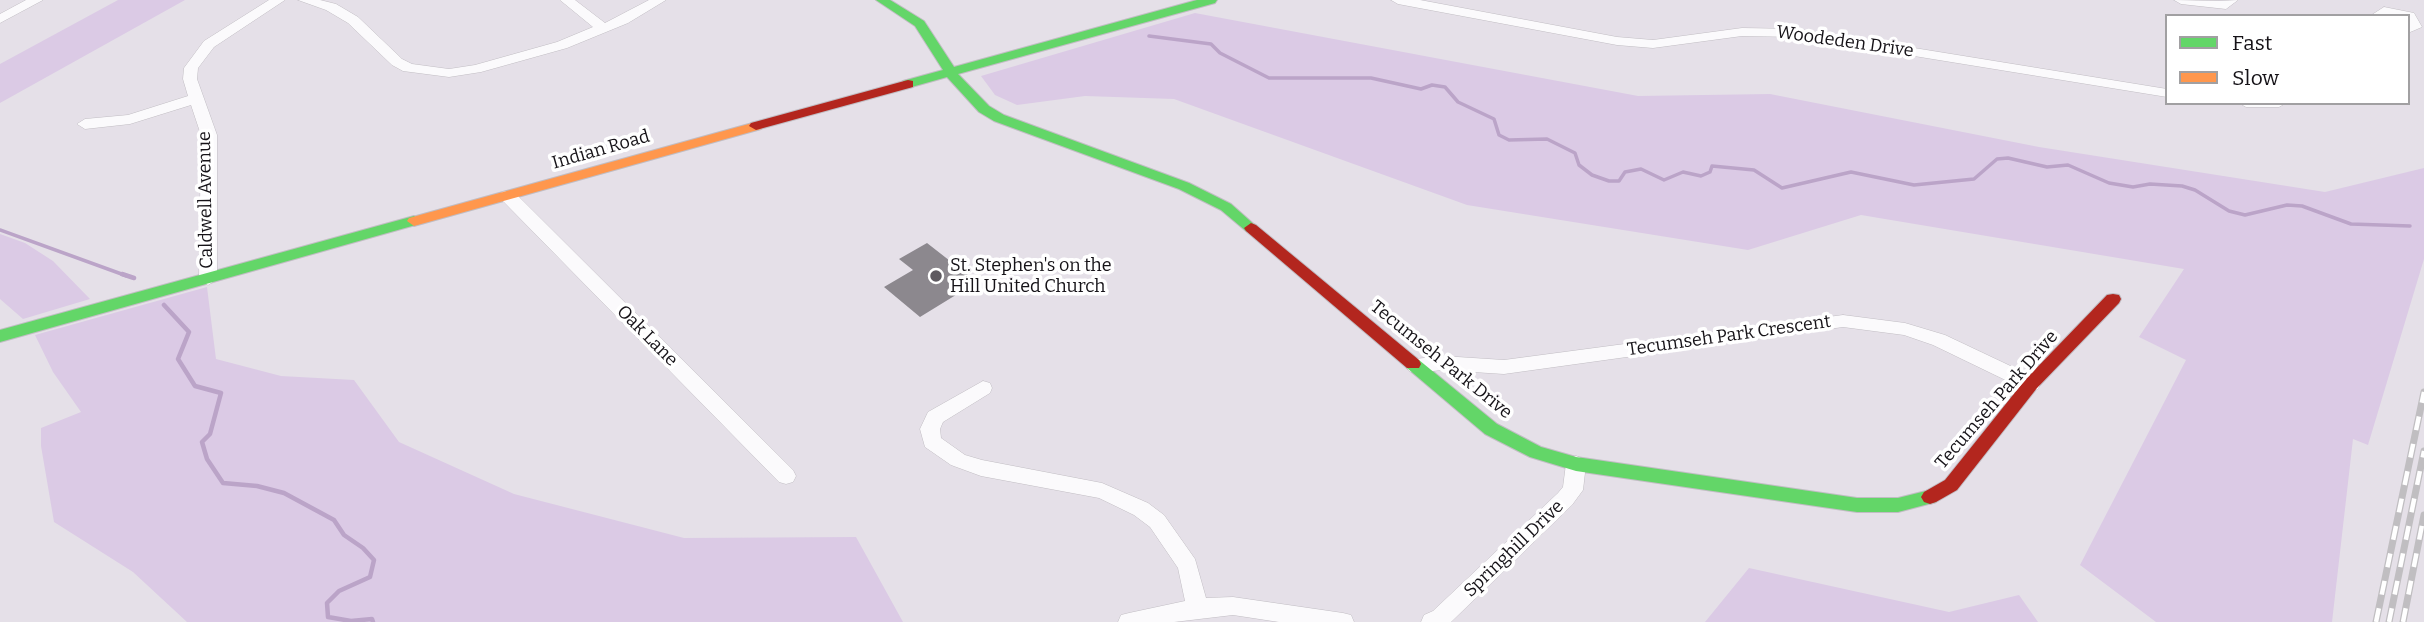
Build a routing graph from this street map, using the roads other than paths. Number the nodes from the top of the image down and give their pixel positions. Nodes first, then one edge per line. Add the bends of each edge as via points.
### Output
1 (36, 0) edge
2 (278, 0) edge
3 (304, 0) edge
4 (567, 0) edge
5 (659, 0) edge
6 (882, 0) edge
7 (1211, 0) edge
8 (1398, 0) edge
9 (2181, 0) edge
10 (2231, 0) edge
11 (2415, 0) edge
12 (2410, 18) edge
13 (0, 19) edge
14 (603, 28) junction
15 (950, 73) junction
16 (2165, 93) edge
17 (197, 98) junction
18 (85, 124) dead end
19 (508, 196) junction
20 (208, 279) junction
21 (2113, 299) dead end
22 (0, 336) edge
23 (1415, 366) junction
24 (2031, 384) junction
25 (983, 388) dead end
26 (1576, 464) junction
27 (786, 476) dead end
28 (1197, 608) junction
29 (1129, 622) edge
30 (1343, 622) edge
31 (1432, 622) edge

1 - 13 street
2 - 17 street, Caldwell Avenue via 222,34 197,56 190,79
3 - 14 street via 341,13 397,62 427,72 476,69 562,45
4 - 14 street
5 - 14 street
6 - 15 street, Tecumseh Park Drive via 920,24
7 - 15 street, Indian Road
8 - 16 street, Woodeden Drive via 1653,44 1742,32 1797,33
9 - 10 street via 2219,5
11 - 12 street
15 - 19 street, Indian Road
15 - 23 street, Tecumseh Park Drive via 976,103 999,118 1184,186 1226,207
17 - 18 street via 130,119
17 - 20 street, Caldwell Avenue via 209,135
19 - 20 street, Indian Road
19 - 27 street, Oak Lane
20 - 22 street, Indian Road
21 - 24 street, Tecumseh Park Drive
23 - 24 street, Tecumseh Park Crescent via 1504,367 1843,321 1905,329
23 - 26 street, Tecumseh Park Drive via 1491,429 1536,452
24 - 26 street, Tecumseh Park Drive via 1951,485 1933,496 1898,505 1857,505
25 - 28 street via 935,417 930,429 932,442 958,460 981,468 1102,491 1141,509 1157,521 1188,565
26 - 31 street, Springhill Drive via 1573,490 1565,499
28 - 29 street
28 - 30 street via 1233,606

